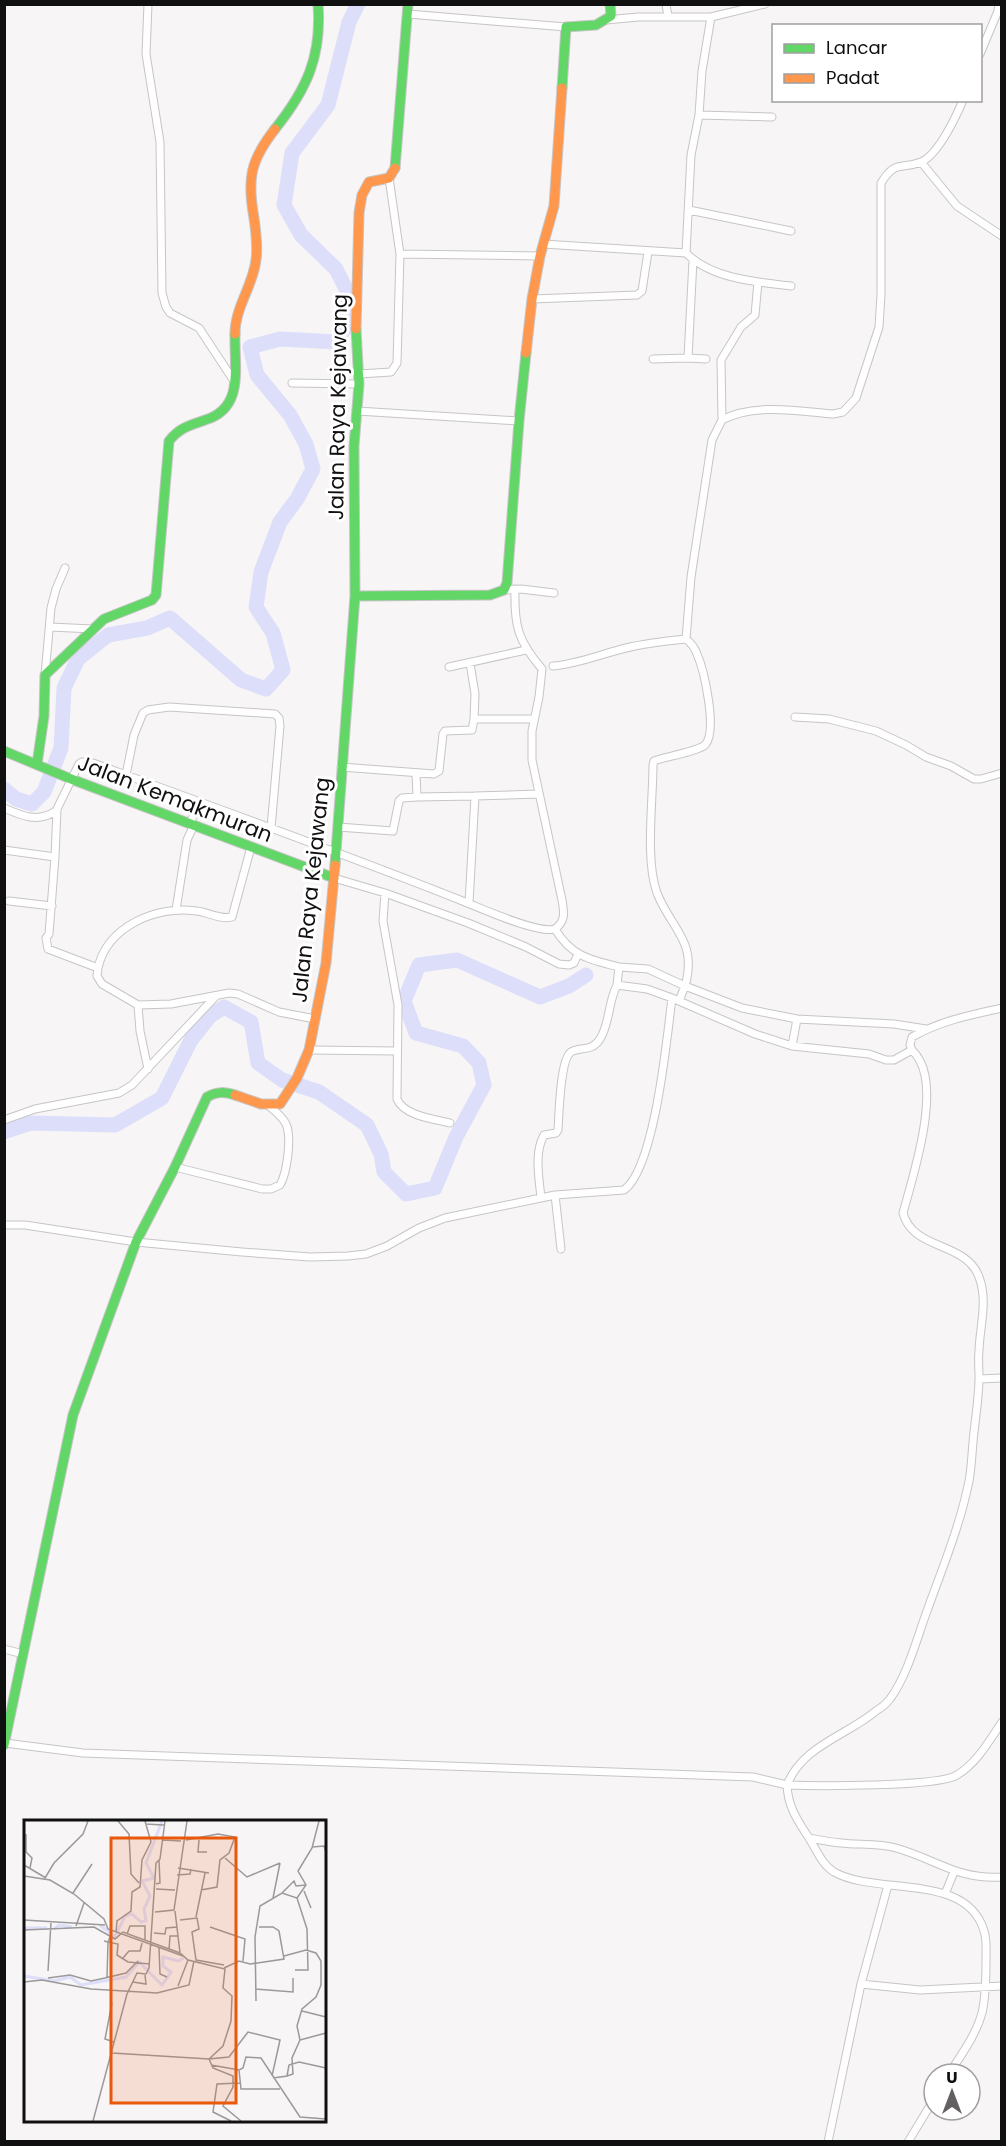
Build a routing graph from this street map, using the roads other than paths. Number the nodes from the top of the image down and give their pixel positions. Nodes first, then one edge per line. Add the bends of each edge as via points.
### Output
1 (148, 4) edge
2 (318, 4) edge
3 (610, 4) edge
4 (666, 4) edge
5 (765, 4) edge
6 (999, 4) edge
7 (408, 9) edge
8 (668, 17) junction
9 (711, 17) junction
10 (606, 20) junction
11 (566, 27) junction
12 (982, 51) edge
13 (962, 102) edge
14 (699, 115) junction
15 (772, 117) dead end
16 (921, 162) junction
17 (389, 178) junction
18 (689, 210) junction
19 (791, 231) dead end
20 (1002, 236) edge
21 (543, 244) junction
22 (648, 252) junction
23 (686, 253) junction
24 (400, 254) junction
25 (540, 256) junction
26 (693, 260) junction
27 (758, 282) junction
28 (791, 286) dead end
29 (532, 299) junction
30 (688, 358) junction
31 (653, 359) dead end
32 (706, 359) dead end
33 (359, 379) junction
34 (234, 381) junction
35 (292, 383) dead end
36 (357, 411) junction
37 (722, 420) junction
38 (519, 421) junction
39 (65, 568) dead end
40 (504, 590) junction
41 (515, 590) junction
42 (554, 593) dead end
43 (355, 596) junction
44 (50, 627) junction
45 (93, 628) junction
46 (686, 639) junction
47 (526, 650) junction
48 (470, 663) junction
49 (553, 666) dead end
50 (449, 667) dead end
51 (45, 675) junction
52 (795, 717) dead end
53 (474, 719) junction
54 (534, 719) junction
55 (4, 751) edge
56 (38, 764) junction
57 (341, 766) junction
58 (416, 773) junction
59 (1002, 773) edge
60 (126, 775) junction
61 (71, 778) junction
62 (538, 794) junction
63 (475, 796) junction
64 (417, 797) junction
65 (199, 803) junction
66 (4, 808) edge
67 (57, 809) junction
68 (192, 823) junction
69 (338, 827) junction
70 (271, 828) junction
71 (251, 847) junction
72 (4, 850) edge
73 (336, 853) junction
74 (55, 857) junction
75 (334, 876) junction
76 (384, 892) junction
77 (9, 901) dead end
78 (469, 903) junction
79 (52, 906) junction
80 (176, 910) junction
81 (555, 929) junction
82 (579, 955) junction
83 (619, 967) junction
84 (98, 968) junction
85 (617, 985) junction
86 (684, 987) junction
87 (216, 996) junction
88 (677, 998) junction
89 (138, 1005) junction
90 (1002, 1008) edge
91 (315, 1019) junction
92 (796, 1023) junction
93 (926, 1029) junction
94 (793, 1044) junction
95 (309, 1050) junction
96 (398, 1051) junction
97 (909, 1051) junction
98 (148, 1069) junction
99 (269, 1106) junction
100 (4, 1120) edge
101 (450, 1123) dead end
102 (175, 1167) junction
103 (556, 1197) junction
104 (541, 1198) junction
105 (4, 1225) edge
106 (136, 1242) junction
107 (561, 1249) dead end
108 (1002, 1378) edge
109 (979, 1379) junction
110 (4, 1649) edge
111 (23, 1654) junction
112 (1002, 1722) edge
113 (5, 1744) edge
114 (787, 1785) junction
115 (809, 1838) junction
116 (954, 1872) junction
117 (1002, 1877) edge
118 (888, 1887) junction
119 (945, 1894) junction
120 (861, 1984) junction
121 (986, 1986) junction
122 (1002, 1986) edge
123 (956, 2062) edge
124 (922, 2119) edge
125 (828, 2142) edge
126 (908, 2142) edge

1 - 34 street via 146,54 160,142 162,293 170,313 199,328
2 - 34 street via 320,30 308,76 295,103 256,158 250,178 258,255 236,317
3 - 10 street via 611,16
4 - 8 street
5 - 9 street
6 - 12 street
7 - 11 street
7 - 17 street via 396,165
8 - 9 street
8 - 10 street
9 - 14 street
10 - 11 street via 585,27
11 - 21 street via 554,206
13 - 16 street via 942,140
14 - 15 street
14 - 18 street via 691,155
16 - 20 street via 957,206
16 - 37 street via 894,168 881,183 879,327 856,398 843,412 833,414 748,410
17 - 24 street
17 - 33 street, Jalan Raya Kejawang via 369,182 360,204 356,338
18 - 19 street
18 - 23 street
21 - 22 street
21 - 25 street
22 - 23 street
22 - 29 street via 642,291 637,295
23 - 26 street
24 - 25 street
24 - 33 street via 396,367 391,372
25 - 29 street
26 - 27 street via 729,276
26 - 30 street
27 - 28 street
27 - 37 street via 754,315 741,327 721,360
29 - 38 street
30 - 31 street
30 - 32 street
33 - 35 street
33 - 36 street, Jalan Raya Kejawang
34 - 45 street via 231,399 221,413 181,427 170,441 156,595 146,604 104,619
36 - 38 street
36 - 43 street, Jalan Raya Kejawang
37 - 46 street via 712,440 691,577
38 - 40 street
39 - 44 street via 51,608
40 - 41 street
40 - 43 street via 490,595
41 - 42 street
41 - 47 street via 517,625
43 - 57 street, Jalan Raya Kejawang
44 - 45 street
44 - 51 street
45 - 51 street
46 - 49 street via 625,648 570,665
46 - 86 street via 697,651 703,670 710,734 705,745 653,763 651,867 659,896 684,939 690,964
47 - 48 street
47 - 54 street via 542,669
48 - 50 street
48 - 53 street
51 - 56 street
52 - 59 street via 829,719 876,730 974,779
53 - 54 street
53 - 58 street via 472,730 443,733 438,772
54 - 62 street via 531,747
55 - 56 street, Jalan Kemakmuran
56 - 61 street, Jalan Kemakmuran
57 - 58 street
57 - 69 street, Jalan Raya Kejawang
58 - 64 street
60 - 61 street via 86,762 79,764
60 - 65 street
60 - 70 street via 134,735 148,710 170,707 275,714 280,726
61 - 67 street
61 - 68 street, Jalan Kemakmuran
62 - 63 street
62 - 81 street via 564,911 562,922
63 - 64 street
63 - 78 street
64 - 69 street via 401,798 393,831
65 - 68 street
65 - 70 street
66 - 67 street via 34,818 50,815
67 - 74 street
68 - 71 street, Jalan Kemakmuran
68 - 80 street
69 - 73 street, Jalan Raya Kejawang
70 - 73 street
71 - 75 street, Jalan Kemakmuran
71 - 80 street via 232,917
72 - 74 street
73 - 75 street, Jalan Raya Kejawang
73 - 78 street
74 - 79 street
75 - 76 street
75 - 91 street, Jalan Raya Kejawang via 326,963
76 - 82 street via 468,923 559,964 574,963
76 - 96 street via 383,921 398,1005
77 - 79 street
78 - 81 street via 544,930
79 - 84 street via 46,938 48,949
80 - 84 street via 154,913 134,923 108,944
81 - 82 street
82 - 83 street
83 - 85 street
83 - 86 street via 648,969
84 - 89 street via 102,984
85 - 88 street
85 - 104 street via 600,1038 591,1047 568,1056 558,1130 542,1138 538,1161
86 - 88 street
86 - 92 street
87 - 89 street
87 - 91 street via 238,994 279,1012
87 - 98 street
88 - 94 street via 754,1034
88 - 103 street via 654,1120 629,1187 618,1192
89 - 98 street
90 - 93 street
91 - 95 street, Jalan Raya Kejawang
92 - 93 street via 894,1024
92 - 94 street
93 - 97 street via 912,1037
94 - 97 street via 869,1054 886,1060
95 - 96 street
95 - 99 street, Jalan Raya Kejawang via 286,1097 280,1104
96 - 101 street via 399,1104
97 - 109 street via 921,1062 928,1101 903,1213 910,1229 923,1239 964,1256 979,1277 983,1296
98 - 100 street via 119,1093 35,1109
99 - 102 street via 226,1092 212,1093
99 - 102 street via 280,1115 289,1136 280,1185 262,1189
102 - 106 street
103 - 104 street
103 - 107 street
104 - 106 street via 445,1218 387,1246 357,1255 310,1257
105 - 106 street via 36,1226
106 - 111 street via 73,1415
108 - 109 street
109 - 114 street via 969,1480 962,1507 900,1683 870,1717 800,1762
110 - 111 street
111 - 113 street
112 - 114 street via 971,1765 955,1777 885,1784
113 - 114 street via 83,1753 753,1777
114 - 115 street via 793,1813
115 - 116 street via 897,1848
115 - 118 street via 826,1865 836,1872
116 - 117 street via 972,1877
116 - 119 street
118 - 119 street via 909,1886
118 - 120 street
119 - 121 street via 975,1912 986,1934
120 - 121 street via 920,1990
120 - 125 street
121 - 122 street
121 - 123 street via 982,2014
124 - 126 street

